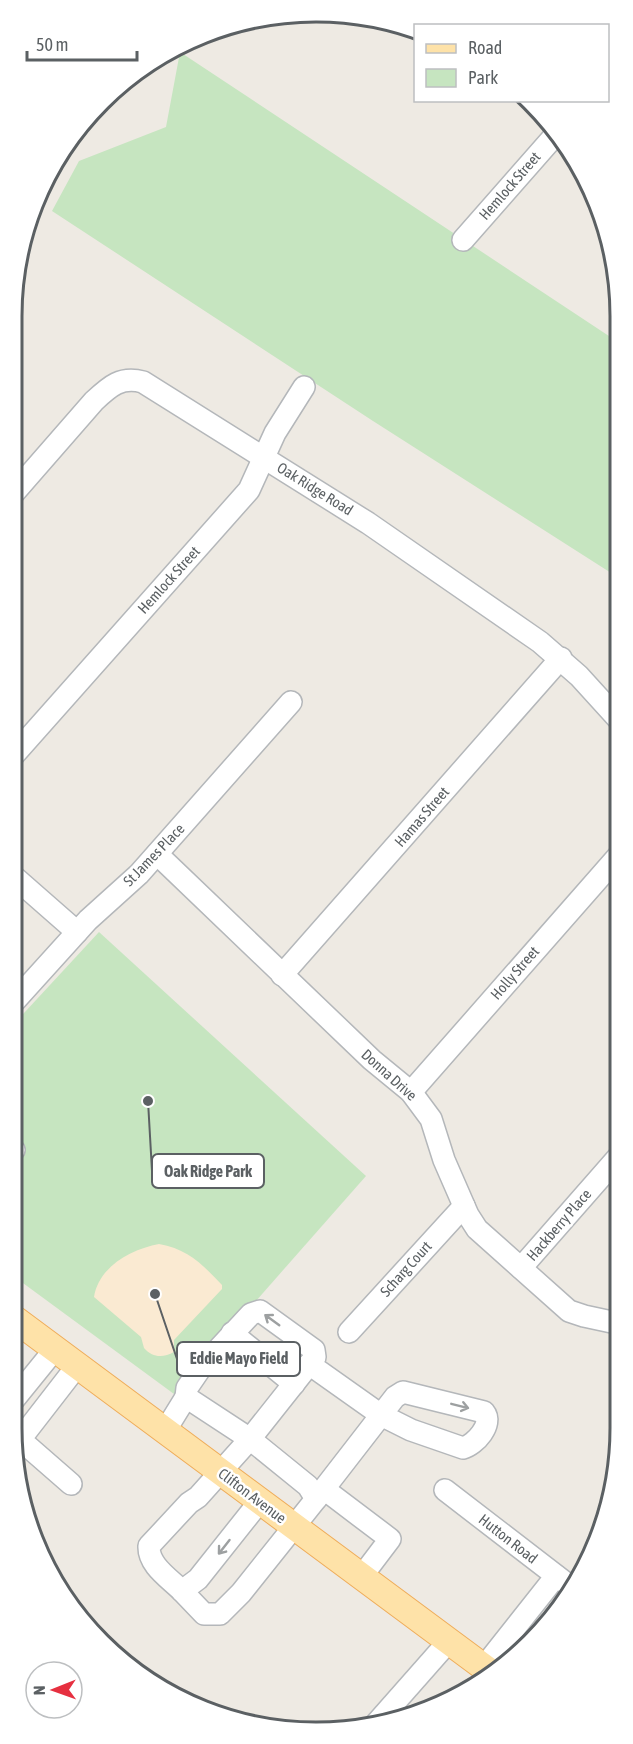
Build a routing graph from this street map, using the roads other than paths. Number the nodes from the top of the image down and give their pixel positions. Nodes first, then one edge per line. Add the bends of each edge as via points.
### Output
1 (551, 140) edge
2 (463, 240) dead end
3 (304, 387) dead end
4 (263, 457) junction
5 (22, 484) edge
6 (561, 658) junction
7 (291, 702) dead end
8 (610, 710) edge
9 (22, 746) edge
10 (157, 854) junction
11 (610, 865) edge
12 (22, 883) edge
13 (77, 932) junction
14 (282, 975) junction
15 (22, 993) edge
16 (411, 1092) junction
17 (610, 1166) edge
18 (464, 1206) junction
19 (520, 1268) junction
20 (610, 1322) edge
21 (22, 1324) edge
22 (349, 1332) dead end
23 (232, 1334) junction
24 (55, 1349) junction
25 (309, 1364) junction
26 (77, 1366) junction
27 (294, 1384) junction
28 (22, 1390) edge
29 (186, 1397) junction
30 (381, 1415) junction
31 (165, 1431) junction
32 (22, 1436) edge
33 (23, 1439) edge
34 (250, 1440) junction
35 (220, 1472) junction
36 (71, 1484) dead end
37 (445, 1490) dead end
38 (320, 1494) junction
39 (260, 1501) junction
40 (294, 1527) junction
41 (362, 1576) junction
42 (564, 1582) edge
43 (182, 1591) junction
44 (450, 1641) junction
45 (500, 1657) edge
46 (486, 1668) edge
47 (386, 1713) edge

1 - 2 street, Hemlock Street
3 - 4 street, Hemlock Street
4 - 5 street, Oak Ridge Road via 143,382 132,379 120,381 94,401
4 - 6 street, Oak Ridge Road via 368,523
4 - 9 street, Hemlock Street via 249,490
6 - 8 street, Oak Ridge Road
6 - 14 street, Hamas Street
7 - 10 street, St James Place
10 - 13 street, St James Place
10 - 14 street, Donna Drive
11 - 16 street, Holly Street
12 - 13 street
13 - 15 street, St James Place
14 - 16 street, Donna Drive
16 - 18 street, Donna Drive via 431,1119
17 - 19 street, Hackberry Place
18 - 19 street, Donna Drive via 477,1228
18 - 22 street, Scharg Court
19 - 20 street, Donna Drive via 569,1311
21 - 24 main road, Clifton Avenue
25 -> 23 street via 315,1357 314,1350 260,1311 251,1314
23 - 27 street
23 - 29 street via 200,1368 187,1388
24 - 26 main road, Clifton Avenue
24 - 28 street
25 - 27 street
25 - 30 street
26 - 31 main road, Clifton Avenue
26 - 32 street
27 - 34 street
29 - 31 street
29 - 34 street
30 -> 30 street via 403,1392 488,1416 486,1428 468,1448 463,1448
30 - 38 street
31 - 35 main road, Clifton Avenue
33 - 36 street
34 - 35 street
34 - 38 street
35 - 39 main road, Clifton Avenue
35 - 43 street via 149,1546 148,1554 157,1567
37 - 42 street, Hutton Road
38 - 40 street
38 - 41 street via 390,1539
39 - 40 main road, Clifton Avenue
39 -> 43 street via 198,1579
40 - 41 main road, Clifton Avenue
40 - 43 street via 242,1593 220,1614 204,1614
41 - 44 main road, Clifton Avenue
42 - 45 street
44 - 46 main road, Clifton Avenue
44 - 47 street

